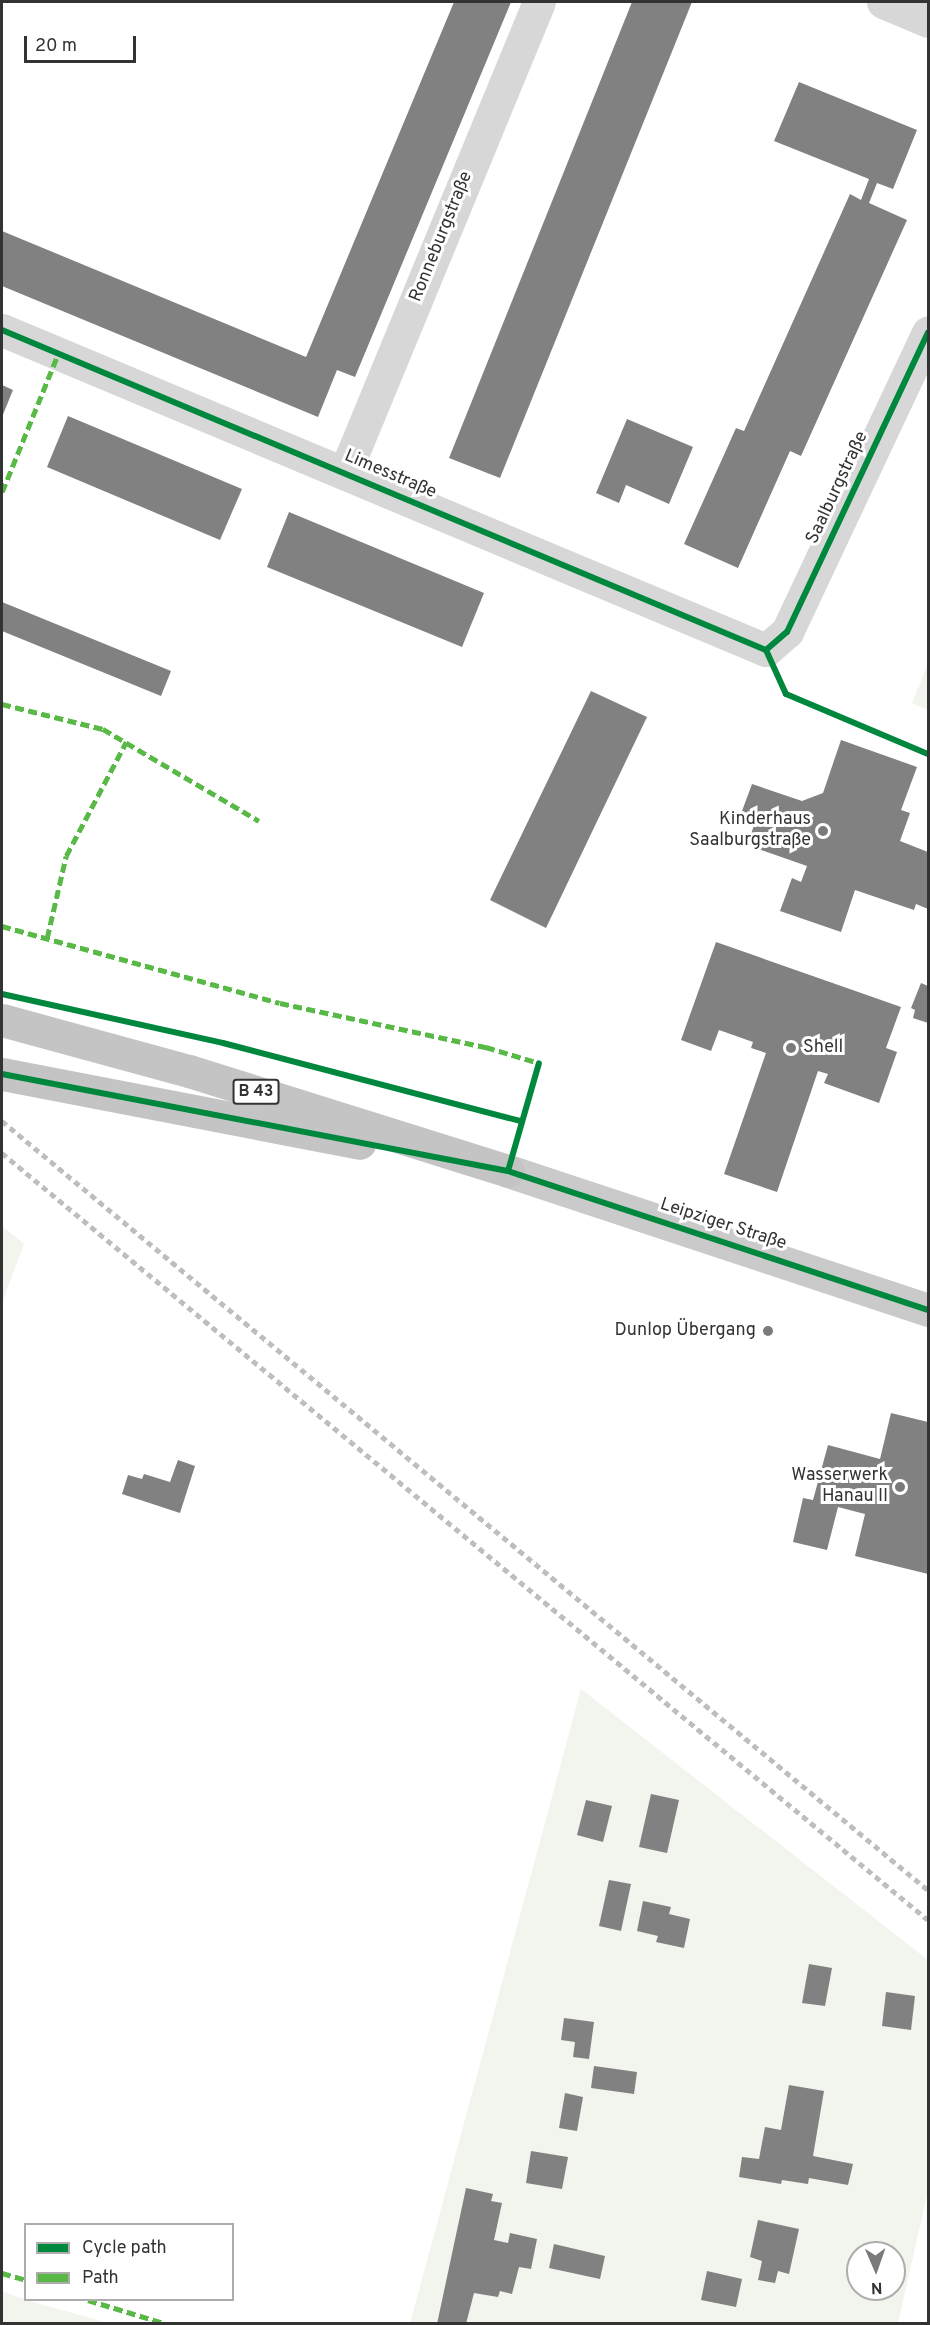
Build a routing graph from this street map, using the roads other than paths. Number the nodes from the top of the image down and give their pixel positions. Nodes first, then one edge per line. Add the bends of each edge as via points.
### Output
1 (539, 2) edge
2 (2, 330) edge
3 (928, 332) edge
4 (345, 472) junction
5 (766, 650) joint
6 (2, 1020) edge
7 (2, 1074) edge
8 (508, 1171) junction
9 (928, 1310) edge

1 - 4 street, Ronneburgstraße
2 - 4 street, Limesstraße
3 - 5 street, Saalburgstraße via 787,633
4 - 5 street, Limesstraße
6 - 8 highway, B 43 via 189,1071
7 - 8 highway, B 43
8 - 9 main road, Leipziger Straße / B 43

